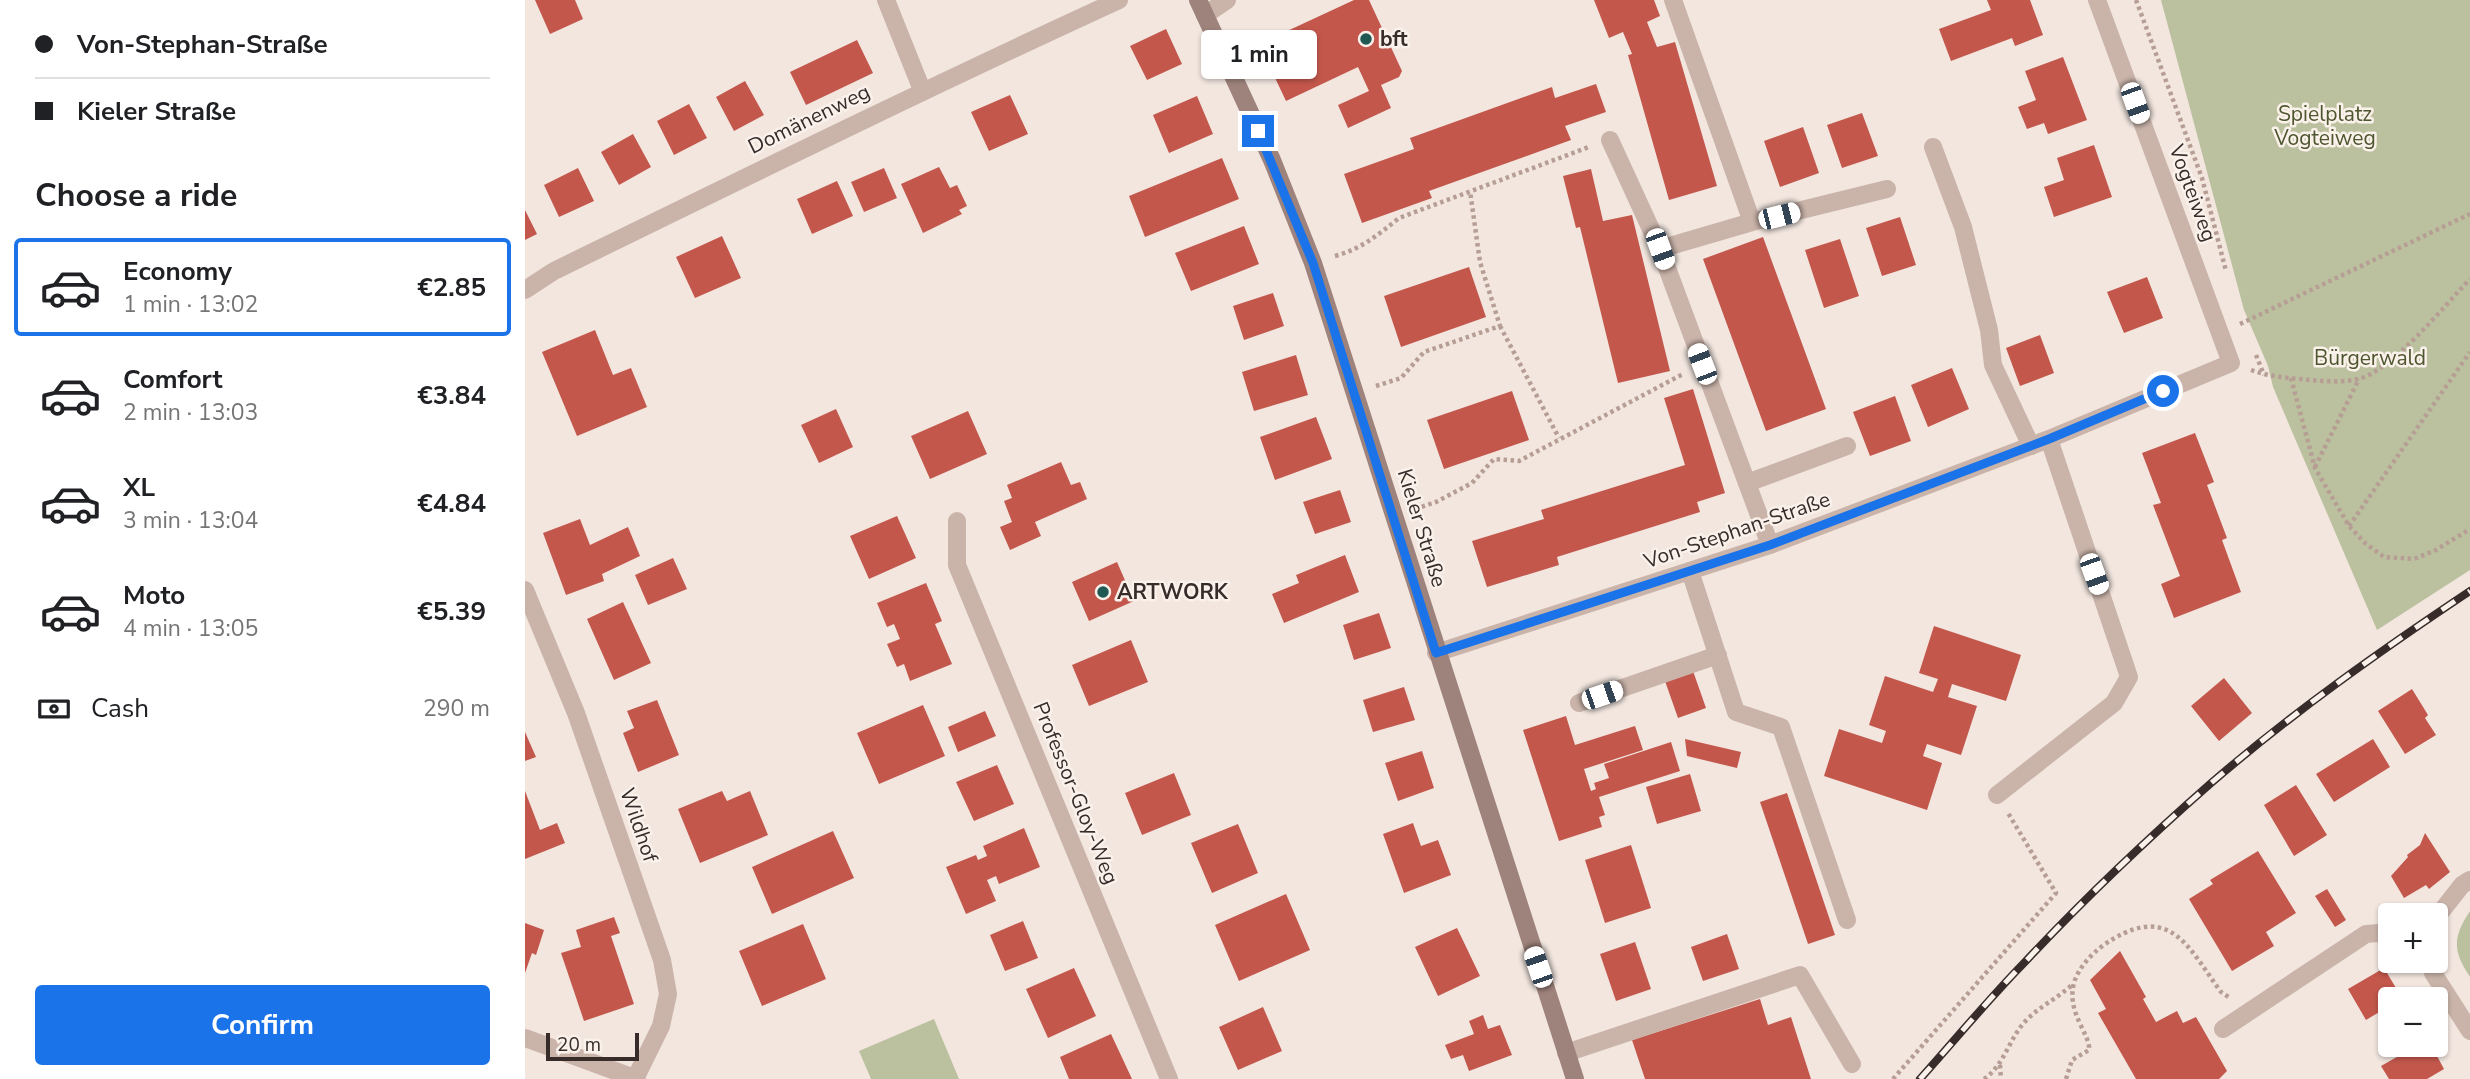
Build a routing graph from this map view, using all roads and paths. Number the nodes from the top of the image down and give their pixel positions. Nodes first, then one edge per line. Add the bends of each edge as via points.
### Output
1 (886, 0) edge
2 (1119, 0) edge
3 (1227, 0) edge
4 (1673, 0) edge
5 (2097, 0) edge
6 (2136, 0) edge
7 (1201, 7) edge
8 (922, 90) junction
9 (1610, 140) joint
10 (1933, 147) dead end
11 (1887, 189) dead end
12 (1470, 191) junction
13 (2470, 214) edge
14 (1752, 222) junction
15 (1660, 249) junction
16 (1313, 263) junction
17 (2227, 273) dead end
18 (2470, 279) edge
19 (525, 290) edge
20 (2238, 311) dead end
21 (2242, 323) junction
22 (1500, 326) junction
23 (2220, 334) junction
24 (2253, 349) dead end
25 (2470, 352) edge
26 (2231, 363) junction
27 (1702, 364) junction
28 (2264, 375) junction
29 (2291, 379) junction
30 (2360, 379) junction
31 (1355, 392) junction
32 (1559, 438) junction
33 (2049, 439) junction
34 (1847, 446) dead end
35 (2031, 446) junction
36 (2315, 468) junction
37 (1747, 483) junction
38 (1395, 516) junction
39 (957, 521) dead end
40 (2349, 526) junction
41 (2470, 529) edge
42 (1770, 545) junction
43 (1691, 571) junction
44 (525, 590) edge
45 (1436, 653) junction
46 (1718, 655) junction
47 (1579, 703) dead end
48 (1997, 795) joint
49 (2470, 880) edge
50 (2448, 903) edge
51 (1847, 920) dead end
52 (2378, 933) edge
53 (2433, 973) edge
54 (2074, 984) junction
55 (2258, 1006) junction
56 (2223, 1029) dead end
57 (2470, 1031) edge
58 (525, 1038) edge
59 (1566, 1053) junction
60 (1852, 1064) dead end
61 (2000, 1064) junction
62 (637, 1078) edge
63 (1170, 1079) edge
64 (1575, 1079) edge
65 (1893, 1079) edge
66 (1984, 1079) edge
67 (2001, 1079) edge
68 (2066, 1079) edge

1 - 8 street
2 - 8 street, Domänenweg
3 - 7 street
4 - 14 street
5 - 23 street, Vogteiweg
6 - 17 path via 2202,178
7 - 16 main road, Kieler Straße via 1272,160
8 - 19 street, Domänenweg via 554,271
9 - 12 path
9 - 15 street
10 - 35 street via 1963,227 1989,330 1993,365
11 - 14 street
12 - 16 path via 1399,218 1354,251
12 - 22 path via 1480,262
13 - 21 path
14 - 15 street
15 - 27 street
16 - 31 main road, Kieler Straße
18 - 30 path via 2378,371
20 - 21 path
21 - 23 path
22 - 31 path via 1424,352 1401,378
22 - 32 path
23 - 26 street, Vogteiweg
24 - 28 path
25 - 40 path
26 - 28 path
26 - 33 street, Von-Stephan-Straße
27 - 32 path
27 - 37 street
28 - 29 path
29 - 30 path
29 - 36 path
30 - 36 path
31 - 38 main road, Kieler Straße
32 - 38 path via 1519,461 1494,459 1472,483
33 - 35 street, Von-Stephan-Straße
33 - 48 street via 2129,677 2114,703
34 - 37 street
35 - 42 street, Von-Stephan-Straße
36 - 40 path
37 - 42 street
38 - 45 main road, Kieler Straße
39 - 63 street, Professor-Gloy-Weg via 957,565
40 - 41 path via 2385,557 2414,559
42 - 43 street, Von-Stephan-Straße
43 - 45 street, Von-Stephan-Straße
43 - 46 street
44 - 62 street, Wildhof via 576,712 662,960 669,994 661,1026
45 - 59 main road, Kieler Straße
46 - 47 street
46 - 51 street via 1736,712 1781,727
48 - 65 path via 2056,893
49 - 50 street
52 - 55 street via 2366,933
53 - 57 street
54 - 55 path via 2082,968 2108,942 2151,925 2182,940 2221,992
54 - 61 path via 2029,1016
54 - 68 path via 2075,1017 2090,1045 2072,1060
55 - 56 street
58 - 62 street
59 - 60 street via 1800,975
59 - 64 main road, Kieler Straße
61 - 66 path
61 - 67 path

